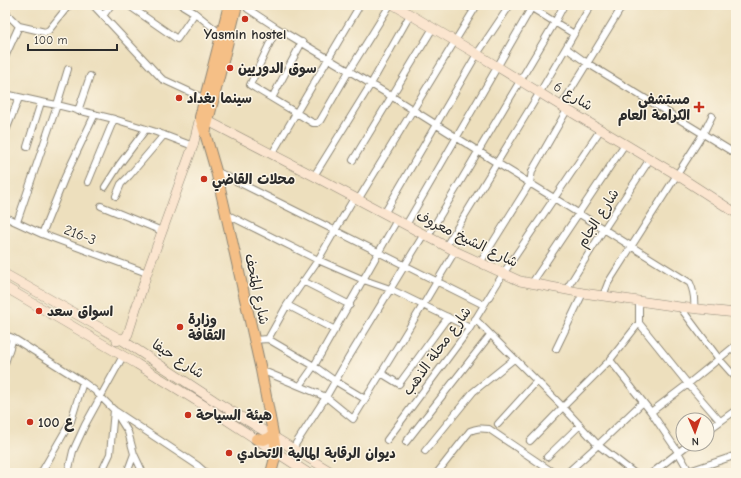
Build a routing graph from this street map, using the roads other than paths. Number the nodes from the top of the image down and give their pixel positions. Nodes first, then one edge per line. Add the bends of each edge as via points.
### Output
1 (69, 5) edge
2 (93, 5) edge
3 (110, 5) edge
4 (128, 5) edge
5 (182, 5) edge
6 (229, 5) edge
7 (237, 5) edge
8 (360, 5) edge
9 (390, 5) edge
10 (394, 5) edge
11 (465, 5) edge
12 (510, 5) edge
13 (564, 5) edge
14 (591, 5) edge
15 (623, 5) edge
16 (531, 6) edge
17 (475, 8) edge
18 (248, 9) dead end
19 (5, 12) edge
20 (195, 13) junction
21 (410, 15) junction
22 (103, 16) junction
23 (555, 22) junction
24 (19, 26) junction
25 (277, 28) junction
26 (433, 28) junction
27 (221, 34) junction
28 (574, 34) junction
29 (456, 41) junction
30 (302, 42) junction
31 (566, 48) junction
32 (477, 54) junction
33 (5, 56) edge
34 (328, 58) junction
35 (587, 63) junction
36 (498, 67) junction
37 (68, 68) dead end
38 (349, 71) junction
39 (90, 76) dead end
40 (520, 80) junction
41 (371, 84) junction
42 (540, 92) junction
43 (5, 94) edge
44 (391, 96) junction
45 (19, 98) junction
46 (272, 98) junction
47 (205, 99) junction
48 (41, 102) junction
49 (57, 105) junction
50 (564, 108) junction
51 (78, 110) junction
52 (414, 110) junction
53 (296, 112) junction
54 (95, 114) junction
55 (712, 116) dead end
56 (114, 119) junction
57 (204, 119) junction
58 (437, 124) junction
59 (146, 129) junction
60 (601, 129) junction
61 (5, 133) edge
62 (206, 133) junction
63 (703, 134) junction
64 (164, 136) junction
65 (456, 137) junction
66 (193, 144) junction
67 (625, 144) junction
68 (27, 147) dead end
69 (478, 151) junction
70 (272, 154) junction
71 (736, 154) edge
72 (650, 159) junction
73 (353, 160) dead end
74 (497, 163) junction
75 (216, 171) junction
76 (677, 175) junction
77 (314, 176) junction
78 (88, 182) dead end
79 (530, 183) junction
80 (105, 187) dead end
81 (116, 196) dead end
82 (554, 198) junction
83 (356, 199) junction
84 (101, 206) dead end
85 (579, 213) junction
86 (736, 213) edge
87 (226, 214) junction
88 (384, 214) junction
89 (5, 217) edge
90 (397, 220) junction
91 (17, 222) junction
92 (406, 225) junction
93 (604, 229) junction
94 (334, 230) junction
95 (162, 232) junction
96 (42, 234) junction
97 (426, 235) junction
98 (446, 246) junction
99 (631, 246) junction
100 (455, 251) junction
101 (379, 253) junction
102 (318, 260) junction
103 (480, 263) junction
104 (405, 265) junction
105 (147, 273) junction
106 (5, 274) edge
107 (503, 274) junction
108 (364, 280) junction
109 (303, 281) junction
110 (437, 282) junction
111 (532, 283) junction
112 (5, 287) edge
113 (390, 289) junction
114 (566, 290) junction
115 (583, 293) junction
116 (603, 296) junction
117 (639, 301) junction
118 (287, 305) junction
119 (350, 305) junction
120 (423, 305) junction
121 (484, 305) junction
122 (680, 307) junction
123 (694, 308) junction
124 (736, 313) edge
125 (448, 317) junction
126 (133, 319) junction
127 (475, 319) junction
128 (639, 323) junction
129 (470, 328) junction
130 (335, 330) junction
131 (5, 335) edge
132 (490, 335) junction
133 (13, 338) junction
134 (268, 339) junction
135 (96, 340) junction
136 (122, 340) junction
137 (253, 340) junction
138 (736, 345) edge
139 (134, 348) junction
140 (556, 349) dead end
141 (124, 356) junction
142 (514, 359) junction
143 (719, 359) junction
144 (610, 360) junction
145 (5, 363) edge
146 (137, 364) junction
147 (314, 366) junction
148 (261, 370) junction
149 (381, 373) junction
150 (736, 378) edge
151 (335, 380) junction
152 (537, 381) junction
153 (83, 382) junction
154 (688, 384) junction
155 (300, 386) junction
156 (101, 396) junction
157 (326, 397) junction
158 (365, 399) junction
159 (642, 402) junction
160 (563, 407) junction
161 (114, 410) junction
162 (736, 410) edge
163 (651, 412) junction
164 (720, 421) junction
165 (498, 424) dead end
166 (580, 425) junction
167 (715, 425) edge
168 (273, 436) junction
169 (256, 439) junction
170 (387, 440) dead end
171 (530, 441) dead end
172 (406, 442) dead end
173 (598, 445) junction
174 (290, 446) junction
175 (675, 448) edge
176 (425, 451) dead end
177 (678, 452) joint
178 (277, 453) junction
179 (134, 454) junction
180 (736, 455) edge
181 (547, 457) dead end
182 (690, 472) edge
183 (40, 473) edge
184 (68, 473) edge
185 (101, 473) edge
186 (126, 473) edge
187 (143, 473) edge
188 (206, 473) edge
189 (271, 473) edge
190 (308, 473) edge
191 (333, 473) edge
192 (437, 473) edge
193 (554, 473) edge
194 (567, 473) edge
195 (634, 473) edge
196 (652, 473) edge

1 - 24 street via 45,32
2 - 22 street
3 - 22 street
4 - 20 street via 178,39
5 - 20 street
6 - 27 main road, شارع المتحف
7 - 57 main road, شارع المتحف
8 - 34 street
9 - 38 street
10 - 21 main road, شارع 6
11 - 17 street
12 - 32 street
13 - 23 street
14 - 28 street
15 - 35 street
16 - 23 street
16 - 36 street
17 - 29 street
18 - 25 street
19 - 24 street
20 - 27 street
21 - 26 main road, شارع 6
21 - 41 street
22 - 47 street via 162,79
23 - 28 street
23 - 40 street
24 - 33 street
25 - 30 street
25 - 46 street via 250,84
26 - 29 main road, شارع 6
26 - 44 street
27 - 47 main road, شارع المتحف
28 - 31 street
29 - 32 main road, شارع 6
29 - 52 street
30 - 34 street
30 - 46 street
31 - 35 street
31 - 42 street
32 - 36 main road, شارع 6
32 - 58 street
34 - 38 street
34 - 53 street
35 - 50 street
35 - 63 street
36 - 40 main road, شارع 6
36 - 65 street
37 - 49 street
38 - 41 street
38 - 53 street via 320,121 314,123
39 - 51 street
40 - 42 main road, شارع 6
40 - 69 street
41 - 44 street
41 - 77 street
42 - 50 main road, شارع 6
42 - 74 street
43 - 45 street
44 - 52 street
44 - 73 street
45 - 48 street
45 - 61 street
46 - 53 street
47 - 57 main road, شارع المتحف
48 - 49 street
48 - 68 street
49 - 51 street
49 - 91 street
50 - 60 main road, شارع 6
50 - 79 street via 532,171
51 - 54 street
52 - 58 street
52 - 83 street
53 - 70 street
54 - 56 street
54 - 96 street via 65,176
55 - 63 street
56 - 59 street
56 - 78 street
57 - 62 main road, شارع المتحف
57 - 66 main road, شارع المتحف
57 - 70 main road, شارع الشيخ معروف
58 - 65 street
58 - 88 street
59 - 64 street
59 - 80 street
60 - 67 main road, شارع 6
60 - 82 street, شارع محلة الذهب
62 - 66 main road
62 - 75 main road, شارع المتحف
63 - 71 street
63 - 76 street
64 - 66 street
64 - 81 street via 121,184
65 - 69 street
65 - 92 street
66 - 95 main road, شارع المتحف
67 - 72 main road, شارع 6
67 - 85 street
69 - 74 street
69 - 97 street
70 - 77 main road, شارع الشيخ معروف
72 - 76 main road, شارع 6
72 - 93 street, شارع الجام
74 - 79 street
74 - 98 street
75 - 87 main road, شارع المتحف
75 - 94 street
76 - 86 main road, شارع 6
76 - 99 street
77 - 83 main road, شارع الشيخ معروف
79 - 82 street
79 - 103 street
82 - 85 street
82 - 107 street, شارع محلة الذهب
83 - 88 main road, شارع الشيخ معروف
83 - 94 street
84 - 95 street
85 - 93 street
85 - 111 street
87 - 102 street
87 - 137 main road, شارع المتحف
88 - 90 main road, شارع الشيخ معروف
89 - 91 street, 216-3
90 - 92 main road, شارع الشيخ معروف
90 - 101 street
91 - 96 street, 216-3
92 - 97 main road, شارع الشيخ معروف
93 - 99 street
93 - 114 street, شارع الجام
94 - 101 street
94 - 102 street
95 - 105 main road, شارع المتحف
96 - 105 street, 216-3
97 - 98 main road, شارع الشيخ معروف
97 - 104 street
98 - 100 main road, شارع الشيخ معروف
99 - 116 street
99 - 123 street via 690,283 695,300
100 - 103 main road, شارع الشيخ معروف
100 - 110 street
101 - 104 street
101 - 108 street
102 - 108 street
102 - 109 street
103 - 107 main road, شارع الشيخ معروف
104 - 110 street
104 - 113 street
105 - 126 main road, شارع المتحف
106 - 136 main road, شارع حيفا
107 - 111 main road, شارع الشيخ معروف
107 - 121 street, شارع محلة الذهب
108 - 113 street
108 - 119 street
109 - 118 street
109 - 119 street
110 - 120 street
110 - 121 street
111 - 114 main road, شارع الشيخ معروف
112 - 135 main road, شارع حيفا
113 - 120 street
113 - 151 street
114 - 115 main road, شارع الشيخ معروف
115 - 116 main road, شارع الشيخ معروف
115 - 140 street
116 - 117 main road, شارع الشيخ معروف
117 - 122 main road, شارع الشيخ معروف
117 - 128 street
118 - 130 street
118 - 134 street
119 - 130 street
120 - 125 street
120 - 149 street
121 - 127 street, شارع محلة الذهب
122 - 123 main road, شارع الشيخ معروف
122 - 143 street
123 - 124 main road, شارع الشيخ معروف
125 - 129 street
125 - 149 street via 399,384
126 - 136 main road, شارع المتحف via 128,334
126 - 139 main road
127 - 129 street, شارع محلة الذهب
127 - 132 street
128 - 144 street
128 - 154 street
129 - 170 street, شارع محلة الذهب
130 - 147 street
131 - 133 street
132 - 142 street
132 - 172 street
133 - 145 street
133 - 153 street
134 - 137 street
134 - 147 street
135 - 136 main road
135 - 141 main road, شارع حيفا
136 - 139 main road, شارع حيفا
137 - 148 main road, شارع المتحف
138 - 143 street
139 - 146 main road
139 - 168 main road, شارع حيفا
141 - 146 main road, شارع حيفا
141 - 156 street
142 - 152 street
142 - 176 street via 473,392
143 - 150 street
143 - 154 street
144 - 159 street
144 - 160 street
146 - 169 main road, شارع حيفا
147 - 151 street
147 - 155 street
148 - 155 street
148 - 168 main road, شارع المتحف
149 - 158 street
151 - 157 street
151 - 158 street
152 - 160 street
152 - 165 street
153 - 156 street
153 - 183 street via 71,421
154 - 163 street
154 - 164 street
155 - 157 street
156 - 161 street
156 - 184 street via 73,451
157 - 158 street via 353,419
157 - 174 street
159 - 163 street
159 - 173 street
160 - 166 street
160 - 171 street
161 - 179 street via 128,432
161 - 185 street via 110,454
161 - 188 street
162 - 164 street
163 - 175 street
164 - 167 street
166 - 173 street
166 - 181 street
168 - 169 main road via 264,440
168 - 174 main road, شارع حيفا
168 - 178 main road, شارع المتحف
169 - 178 main road, شارع حيفا
173 - 194 street
173 - 195 street
174 - 178 main road via 283,445
174 - 191 main road, شارع حيفا
177 - 182 street
177 - 196 street
178 - 189 main road, شارع المتحف
178 - 190 main road, شارع حيفا
179 - 186 street
179 - 187 street
180 - 182 street
192 - 193 street via 470,431 482,428 489,429

